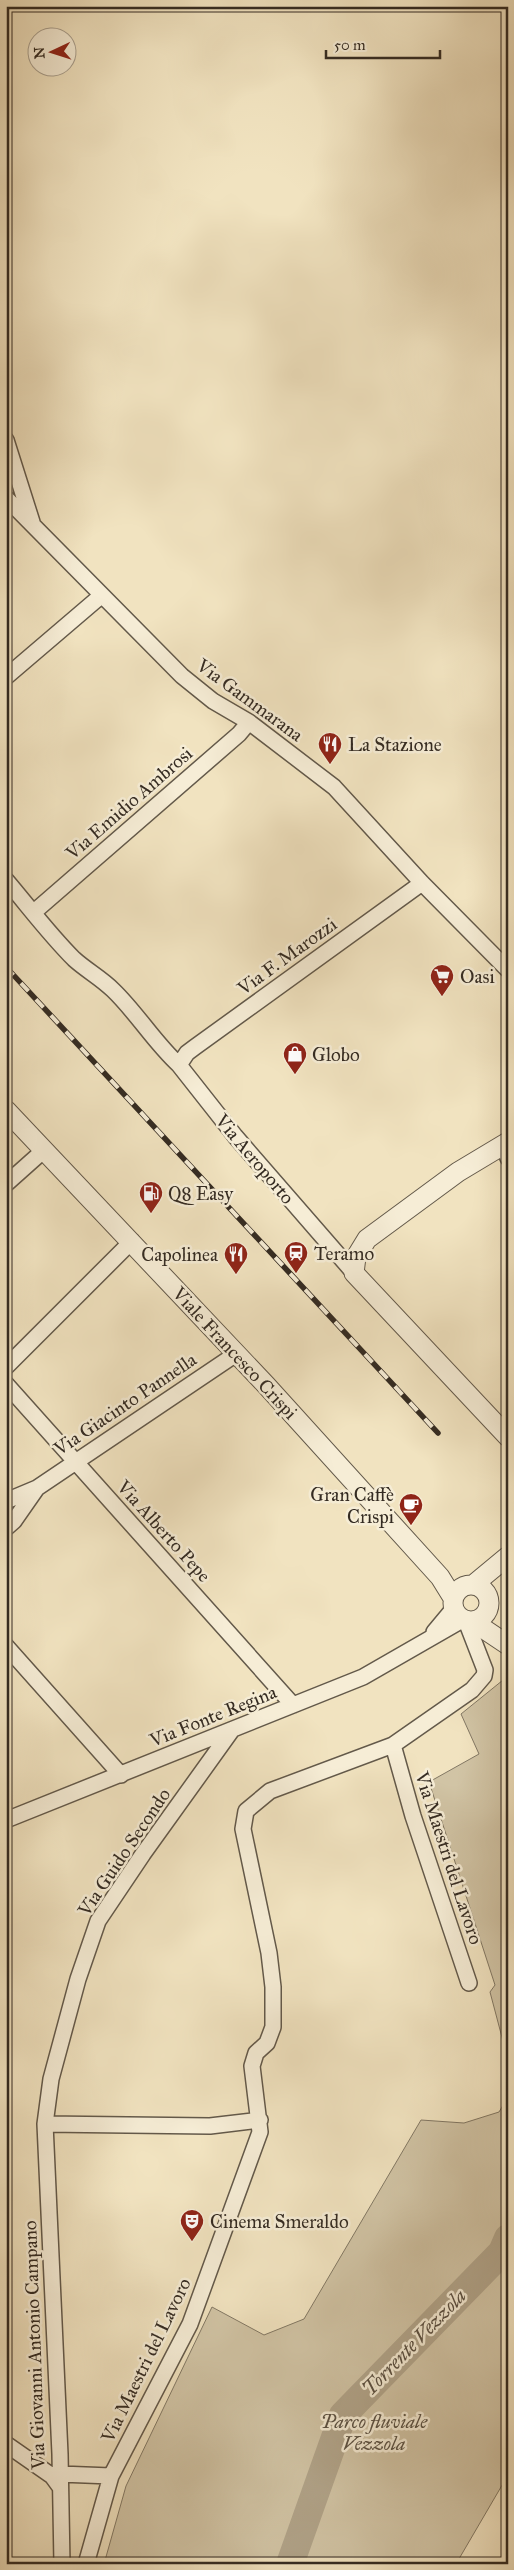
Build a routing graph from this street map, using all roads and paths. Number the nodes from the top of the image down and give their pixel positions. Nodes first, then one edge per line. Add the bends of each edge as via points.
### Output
1 (6, 440) edge
2 (6, 498) edge
3 (34, 526) junction
4 (102, 595) junction
5 (6, 677) edge
6 (249, 722) junction
7 (6, 880) edge
8 (422, 883) junction
9 (34, 912) junction
10 (508, 970) edge
11 (179, 1065) junction
12 (6, 1110) edge
13 (507, 1148) edge
14 (43, 1150) junction
15 (6, 1184) edge
16 (132, 1241) junction
17 (354, 1273) junction
18 (236, 1354) junction
19 (6, 1367) edge
20 (6, 1384) edge
21 (508, 1437) edge
22 (74, 1461) junction
23 (37, 1488) junction
24 (6, 1501) edge
25 (6, 1528) edge
26 (508, 1556) edge
27 (492, 1571) junction
28 (489, 1605) junction
29 (464, 1606) junction
30 (505, 1643) edge
31 (6, 1646) edge
32 (293, 1705) junction
33 (232, 1730) junction
34 (393, 1745) junction
35 (121, 1775) junction
36 (6, 1820) edge
37 (470, 1983) dead end
38 (260, 2120) junction
39 (45, 2124) junction
40 (6, 2444) edge
41 (60, 2454) junction
42 (44, 2469) junction
43 (111, 2476) junction
44 (60, 2481) junction
45 (62, 2564) edge
46 (86, 2564) edge

1 - 3 street, Via Gammarana
2 - 3 street
3 - 4 street, Via Gammarana
4 - 5 street
4 - 6 street, Via Gammarana via 182,676
6 - 8 street, Via Gammarana via 334,788
6 - 9 street, Via Emidio Ambrosi
7 - 9 street, Via Aeroporto
8 - 10 street, Via Gammarana
8 - 11 street, Via F. Marozzi via 187,1053
9 - 11 street, Via Aeroporto via 41,925 76,960 113,990
11 - 17 street, Via Aeroporto via 235,1136
12 - 14 street, Viale Francesco Crispi
13 - 17 street via 450,1177 367,1239 356,1256
14 - 15 street
14 - 16 street, Viale Francesco Crispi
16 - 18 street, Viale Francesco Crispi
16 - 19 street
17 - 21 street, Via Aeroporto
18 - 22 street, Via Giacinto Pannella
18 - 29 street, Viale Francesco Crispi
20 - 22 street, Via Alberto Pepe
22 - 23 street, Via Giacinto Pannella
22 - 32 street, Via Alberto Pepe
23 - 24 street, Via Giacinto Pannella
23 - 25 street, Via Giacinto Pannella
26 - 27 street
27 - 28 street
27 - 29 street
28 - 29 street via 482,1618
28 - 29 street via 485,1591
28 - 30 street
29 - 30 street
29 - 32 street, Via Fonte Regina via 430,1637 363,1677
29 - 34 street, Via Maestri del Lavoro via 485,1664 484,1676 472,1690
31 - 35 street
32 - 33 street, Via Fonte Regina
33 - 35 street, Via Fonte Regina
33 - 39 street, Via Guido Secondo via 98,1921 53,2070
34 - 37 street, Via Maestri del Lavoro via 413,1816
34 - 38 street, Via Maestri del Lavoro via 270,1791 246,1811 244,1829 273,1987 273,2027 268,2042 256,2053 252,2066
35 - 36 street, Via Fonte Regina
38 - 39 street via 210,2126
38 - 43 street, Via Maestri del Lavoro via 254,2154 190,2324
39 - 41 street, Via Giovanni Antonio Campano
40 - 42 street
41 - 42 street via 53,2465
41 - 44 street, Via Giovanni Antonio Campano
42 - 44 street
43 - 44 street
43 - 46 street, Via Maestri del Lavoro
44 - 45 street, Via Giovanni Antonio Campano

